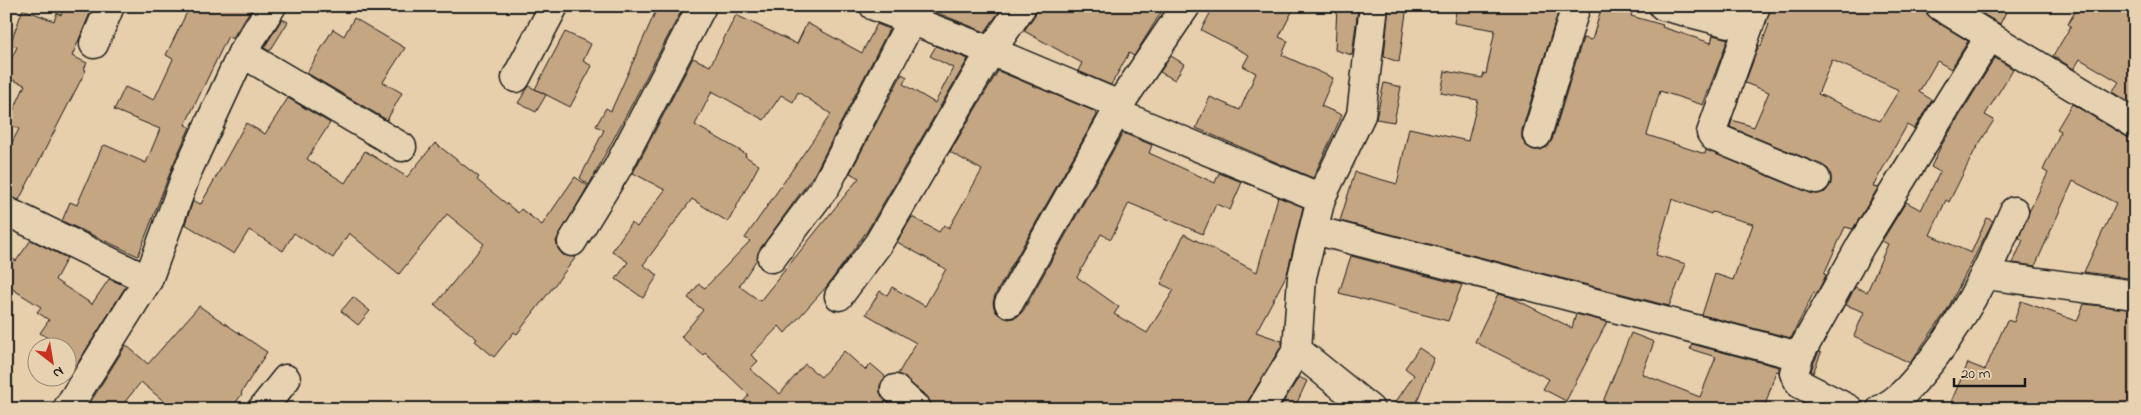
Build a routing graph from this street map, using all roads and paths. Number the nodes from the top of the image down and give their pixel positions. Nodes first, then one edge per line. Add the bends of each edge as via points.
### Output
1 (110, 6) edge
2 (272, 6) edge
3 (554, 6) edge
4 (702, 6) edge
5 (874, 6) edge
6 (1022, 6) edge
7 (1186, 6) edge
8 (1576, 6) edge
9 (1663, 6) edge
10 (1940, 6) edge
11 (1373, 7) edge
12 (1752, 17) edge
13 (911, 21) junction
14 (1990, 36) junction
15 (94, 44) dead end
16 (991, 51) junction
17 (242, 53) junction
18 (516, 78) dead end
19 (1118, 109) junction
20 (2135, 124) edge
21 (1536, 136) dead end
22 (402, 147) dead end
23 (1816, 179) dead end
24 (1321, 198) junction
25 (6, 211) edge
26 (2014, 211) dead end
27 (1314, 230) junction
28 (572, 242) dead end
29 (772, 258) dead end
30 (1986, 275) junction
31 (148, 280) junction
32 (839, 296) dead end
33 (2135, 296) edge
34 (1008, 303) dead end
35 (1297, 350) junction
36 (1799, 356) junction
37 (286, 379) dead end
38 (895, 390) dead end
39 (66, 409) edge
40 (262, 409) edge
41 (917, 409) edge
42 (1261, 409) edge
43 (1370, 409) edge
44 (1849, 409) edge
45 (1882, 409) edge

1 - 15 street
2 - 17 street
3 - 18 street
4 - 28 street via 618,167
5 - 13 street
6 - 16 street
7 - 19 street
8 - 21 street
9 - 12 street
10 - 14 street
11 - 24 street via 1361,115
12 - 23 street via 1712,133 1714,137
13 - 16 street
13 - 29 street via 826,186
14 - 20 street
14 - 36 street via 1860,245
16 - 19 street
16 - 32 street via 878,244
17 - 22 street
17 - 31 street via 188,170
19 - 24 street
19 - 34 street
24 - 27 street
25 - 31 street
26 - 30 street
27 - 35 street via 1302,277
27 - 36 street
30 - 33 street
30 - 45 street via 1940,352 1898,400
31 - 39 street
35 - 42 street
35 - 43 street
36 - 44 street via 1794,373 1800,384
37 - 40 street
38 - 41 street

